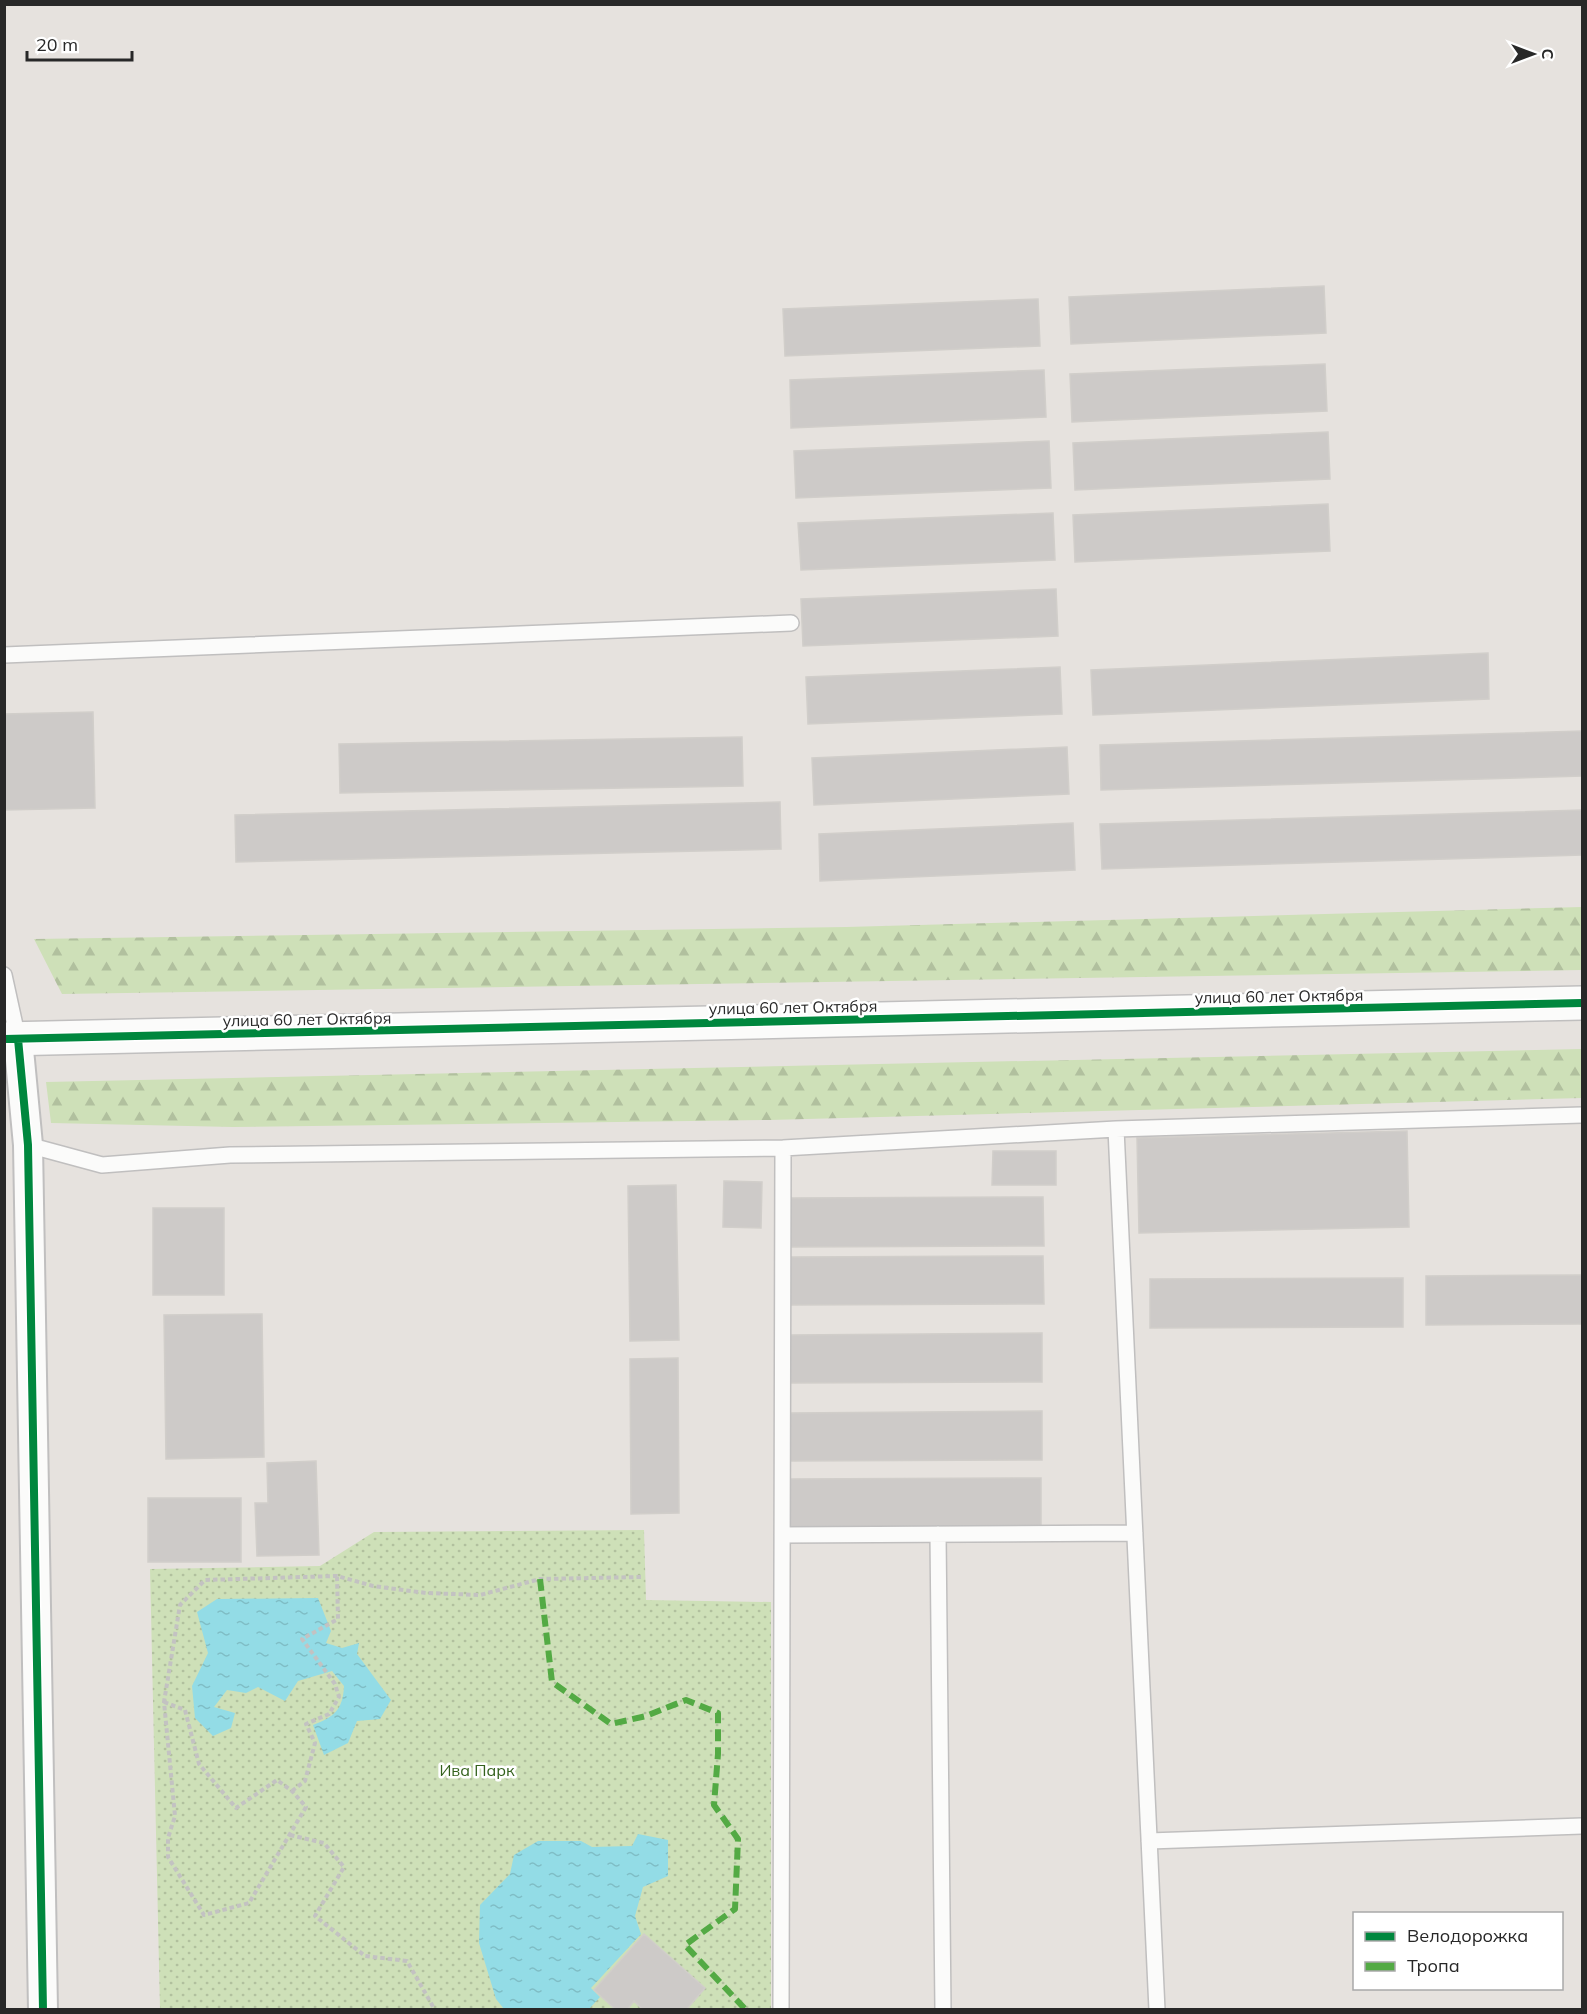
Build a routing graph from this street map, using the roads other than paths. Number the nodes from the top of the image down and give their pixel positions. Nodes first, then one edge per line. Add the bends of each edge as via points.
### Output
1 (791, 623) dead end
2 (4, 655) edge
3 (4, 975) edge
4 (1582, 1003) edge
5 (11, 1039) edge
6 (1582, 1115) edge
7 (1116, 1130) junction
8 (28, 1145) junction
9 (783, 1148) junction
10 (1134, 1533) junction
11 (938, 1534) junction
12 (782, 1535) junction
13 (1582, 1826) edge
14 (1149, 1841) junction
15 (43, 2010) edge
16 (781, 2010) edge
17 (943, 2010) edge
18 (1157, 2010) edge

1 - 2 lane
3 - 5 lane
4 - 5 street, улица 60 лет Октября
5 - 8 street
6 - 7 lane
7 - 9 lane
7 - 10 lane
8 - 9 lane via 102,1165 230,1155
8 - 15 street
9 - 12 lane
10 - 11 lane
10 - 14 lane
11 - 12 lane
11 - 17 lane
12 - 16 lane
13 - 14 lane
14 - 18 lane

